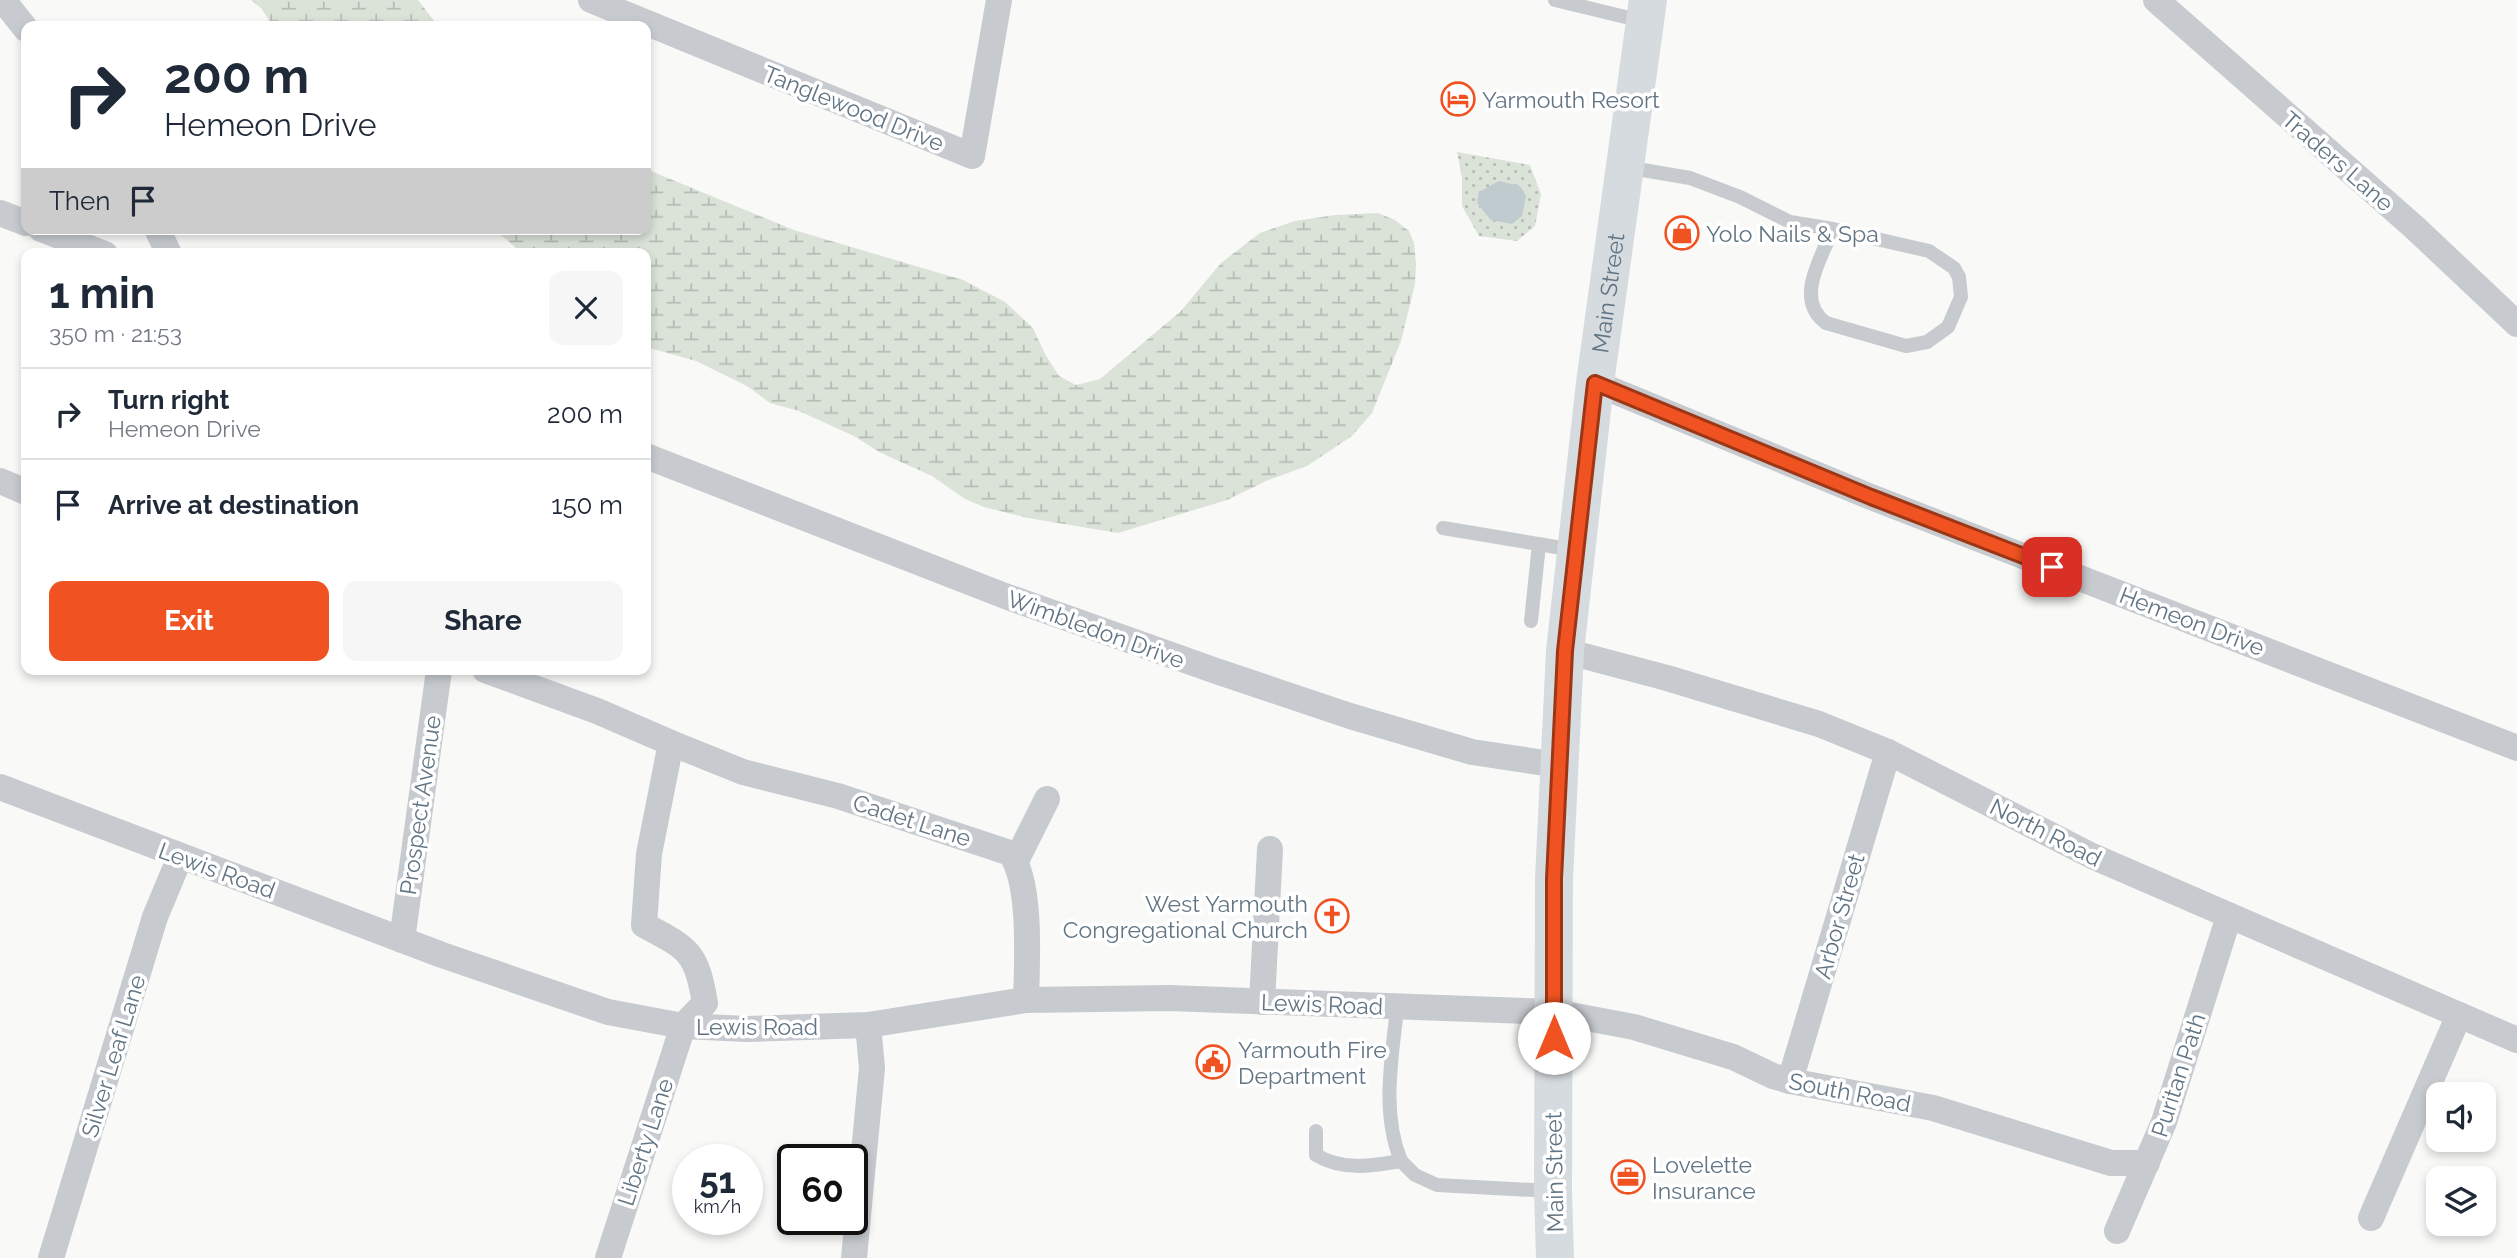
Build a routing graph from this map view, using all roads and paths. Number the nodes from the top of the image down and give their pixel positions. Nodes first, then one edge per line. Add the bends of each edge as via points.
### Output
1 (4, 0) edge
2 (591, 0) edge
3 (999, 0) edge
4 (1555, 0) edge
5 (2156, 0) edge
6 (1646, 11) edge
7 (642, 21) edge
8 (21, 22) edge
9 (651, 25) edge
10 (1623, 167) junction
11 (0, 213) edge
12 (21, 221) edge
13 (1833, 229) junction
14 (56, 235) edge
15 (90, 248) edge
16 (2517, 324) edge
17 (1595, 383) junction
18 (651, 458) edge
19 (0, 481) edge
20 (21, 490) edge
21 (1443, 528) dead end
22 (1558, 547) junction
23 (1531, 621) dead end
24 (1565, 651) junction
25 (438, 675) edge
26 (499, 675) edge
27 (671, 743) junction
28 (2517, 748) edge
29 (1888, 751) junction
30 (1558, 765) junction
31 (0, 787) edge
32 (1047, 799) dead end
33 (1270, 849) dead end
34 (180, 857) junction
35 (1016, 861) junction
36 (2229, 916) junction
37 (402, 940) junction
38 (1026, 1000) junction
39 (1262, 1002) junction
40 (1397, 1008) junction
41 (1554, 1012) junction
42 (2459, 1015) junction
43 (868, 1025) junction
44 (683, 1026) junction
45 (2517, 1040) edge
46 (1790, 1081) junction
47 (1316, 1131) dead end
48 (1401, 1161) junction
49 (2147, 1163) junction
50 (1553, 1191) junction
51 (2371, 1218) dead end
52 (2117, 1231) dead end
53 (51, 1258) edge
54 (608, 1258) edge
55 (853, 1258) edge
56 (1556, 1258) edge

1 - 8 street
2 - 7 street, Tanglewood Drive
3 - 9 street, Tanglewood Drive via 972,156
4 - 6 lane
5 - 16 street, Traders Lane
6 - 10 main road, Main Street
10 - 13 lane via 1690,178 1790,222
10 - 17 main road, Main Street
11 - 12 street
13 - 13 lane via 1928,251 1954,268 1961,297 1948,327 1927,342 1906,346 1826,323 1815,315 1809,298
14 - 15 street
17 - 22 main road, Main Street
17 - 28 street, Hemeon Drive via 1871,497
18 - 30 street, Wimbledon Drive via 1005,596 1216,671 1472,752
19 - 20 street
21 - 22 lane
22 - 23 lane
22 - 24 main road, Main Street
24 - 29 street, North Road via 1819,724
24 - 30 main road, Main Street
25 - 37 street, Prospect Avenue
26 - 27 street, Cadet Lane
27 - 35 street, Cadet Lane via 743,772 838,796 1010,853
27 - 44 street via 649,854 644,925 683,946 699,971 705,1003
29 - 36 street, North Road via 2080,851
29 - 46 street, Arbor Street
30 - 41 main road, Main Street
31 - 34 street, Lewis Road
32 - 35 street
33 - 39 street
34 - 37 street, Lewis Road
34 - 53 street, Silver Leaf Lane via 155,918
35 - 38 street via 1023,880
36 - 42 street, North Road
36 - 49 street, Puritan Path
37 - 44 street, Lewis Road via 608,1013
38 - 39 street, Lewis Road
38 - 43 street, Lewis Road
39 - 40 street, Lewis Road
40 - 41 street, Lewis Road
40 - 48 lane via 1389,1109
41 - 46 street, South Road via 1634,1027
41 - 50 main road, Main Street
42 - 45 street, North Road
42 - 51 street
43 - 44 street, Lewis Road
43 - 55 street via 872,1068
44 - 54 street, Liberty Lane
46 - 49 street, South Road via 1933,1108 2111,1163
47 - 48 lane via 1316,1156 1331,1164 1368,1166
48 - 50 lane via 1415,1175 1437,1185
49 - 52 street, Puritan Path
50 - 56 main road, Main Street

